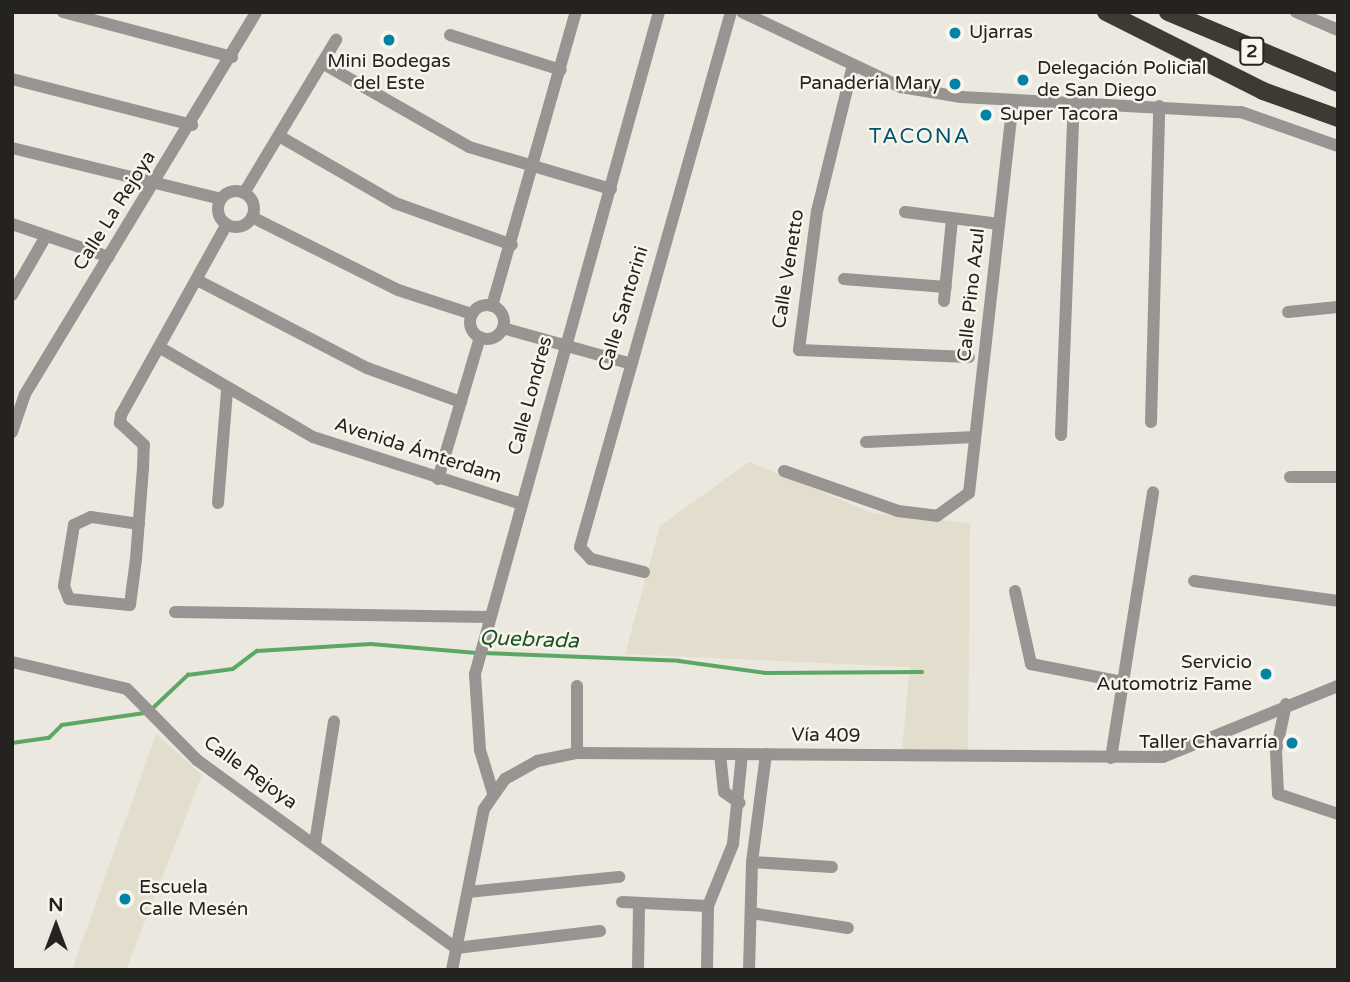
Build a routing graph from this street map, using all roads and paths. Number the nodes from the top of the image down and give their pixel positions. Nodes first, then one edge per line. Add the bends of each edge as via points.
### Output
1 (63, 12) edge
2 (256, 12) edge
3 (576, 12) edge
4 (659, 12) edge
5 (731, 12) edge
6 (742, 12) edge
7 (1106, 12) edge
8 (1168, 12) edge
9 (1296, 12) edge
10 (1338, 30) edge
11 (450, 35) dead end
12 (335, 40) dead end
13 (232, 57) junction
14 (321, 63) junction
15 (852, 69) junction
16 (561, 70) junction
17 (12, 79) edge
18 (1338, 83) edge
19 (1013, 101) junction
20 (1074, 102) junction
21 (1158, 106) junction
22 (1338, 118) edge
23 (192, 125) junction
24 (279, 136) junction
25 (1338, 146) edge
26 (12, 148) edge
27 (535, 166) junction
28 (153, 187) junction
29 (611, 189) junction
30 (244, 193) junction
31 (219, 204) junction
32 (905, 212) dead end
33 (252, 217) junction
34 (952, 219) junction
35 (12, 224) edge
36 (227, 225) junction
37 (999, 225) junction
38 (46, 236) junction
39 (512, 245) junction
40 (108, 257) junction
41 (197, 279) junction
42 (844, 279) dead end
43 (946, 287) junction
44 (12, 295) edge
45 (944, 301) dead end
46 (492, 306) junction
47 (1338, 307) edge
48 (1288, 312) dead end
49 (472, 314) junction
50 (503, 328) junction
51 (480, 337) junction
52 (564, 345) junction
53 (159, 346) junction
54 (969, 357) dead end
55 (628, 363) junction
56 (227, 390) junction
57 (461, 402) junction
58 (1151, 422) dead end
59 (13, 425) edge
60 (1061, 435) dead end
61 (975, 437) junction
62 (866, 442) dead end
63 (783, 471) dead end
64 (1290, 477) dead end
65 (1338, 477) edge
66 (438, 479) junction
67 (1153, 492) dead end
68 (218, 503) dead end
69 (522, 504) junction
70 (139, 524) junction
71 (644, 572) dead end
72 (1194, 581) dead end
73 (1015, 591) dead end
74 (1338, 601) edge
75 (175, 612) dead end
76 (489, 618) junction
77 (12, 663) edge
78 (1122, 682) junction
79 (1338, 685) edge
80 (577, 686) dead end
81 (1286, 704) junction
82 (334, 721) dead end
83 (577, 753) junction
84 (720, 754) junction
85 (742, 754) junction
86 (766, 754) junction
87 (1111, 758) junction
88 (493, 793) junction
89 (740, 803) junction
90 (1338, 814) edge
91 (315, 843) junction
92 (752, 862) junction
93 (832, 867) dead end
94 (619, 877) dead end
95 (468, 892) junction
96 (622, 902) dead end
97 (639, 903) junction
98 (708, 906) junction
99 (751, 913) junction
100 (848, 928) dead end
101 (600, 931) dead end
102 (456, 948) junction
103 (452, 970) edge
104 (638, 970) edge
105 (707, 970) edge
106 (749, 970) edge

1 - 13 street
2 - 13 street, Calle La Rejoya
3 - 16 street
4 - 29 street, Calle Londres
5 - 55 street, Calle Santorini
6 - 15 street
7 - 22 highway, 2 via 1263,91
8 - 18 highway, 2
9 - 10 street
11 - 16 street
12 - 14 street
13 - 23 street, Calle La Rejoya
14 - 24 street
14 - 27 street via 431,130
15 - 19 street via 901,87
15 - 54 street, Calle Venetto via 817,211 799,350
16 - 27 street
17 - 23 street
19 - 20 street
19 - 37 street, Calle Pino Azul
20 - 21 street
20 - 60 street
21 - 25 street via 1241,112
21 - 58 street
23 - 28 street, Calle La Rejoya
24 - 30 street
24 - 39 street via 395,203
26 - 28 street
27 - 29 street
27 - 39 street
28 - 31 street
28 - 40 street, Calle La Rejoya
29 - 52 street, Calle Londres
30 - 31 street
30 - 33 street
31 - 36 street
32 - 34 street
33 - 36 street via 238,227
33 - 49 street via 398,290
34 - 37 street
34 - 43 street
35 - 38 street
36 - 41 street
37 - 61 street, Calle Pino Azul
38 - 40 street
38 - 44 street
39 - 46 street
40 - 59 street, Calle La Rejoya via 24,394
41 - 53 street
41 - 57 street via 367,368
42 - 43 street
43 - 45 street
46 - 49 street
46 - 50 street via 503,317
47 - 48 street
49 - 51 street
50 - 51 street via 496,336
50 - 52 street
51 - 57 street
52 - 55 street
52 - 69 street, Calle Londres
53 - 56 street, Avenida Ámterdam
53 - 70 street via 120,423 144,445
55 - 71 street, Calle Santorini via 580,553
56 - 66 street, Avenida Ámterdam via 313,437
56 - 68 street
57 - 66 street
61 - 62 street
61 - 63 street, Calle Pino Azul via 969,493 937,516 898,511
64 - 65 street
66 - 69 street, Avenida Ámterdam
67 - 78 street
69 - 76 street, Calle Londres
70 - 70 street via 91,517 74,525 64,586 69,599 130,605
72 - 74 street
73 - 78 street via 1031,664
75 - 76 street
76 - 88 street, Calle Londres via 475,674 480,750
77 - 91 street, Calle Rejoya via 127,689 197,760
78 - 87 street
79 - 81 street, Vía 409
80 - 83 street
81 - 87 street, Vía 409 via 1181,753
81 - 90 street via 1276,751 1278,794
82 - 91 street
83 - 84 street, Vía 409
83 - 88 street, Vía 409 via 521,768
84 - 85 street, Vía 409
84 - 89 street via 724,792
85 - 86 street, Vía 409
85 - 89 street
86 - 87 street, Vía 409
86 - 92 street
88 - 95 street
89 - 98 street via 733,844
91 - 102 street, Calle Rejoya
92 - 93 street
92 - 99 street
94 - 95 street
95 - 102 street
96 - 97 street
97 - 98 street
97 - 104 street
98 - 105 street
99 - 100 street
99 - 106 street
101 - 102 street
102 - 103 street

